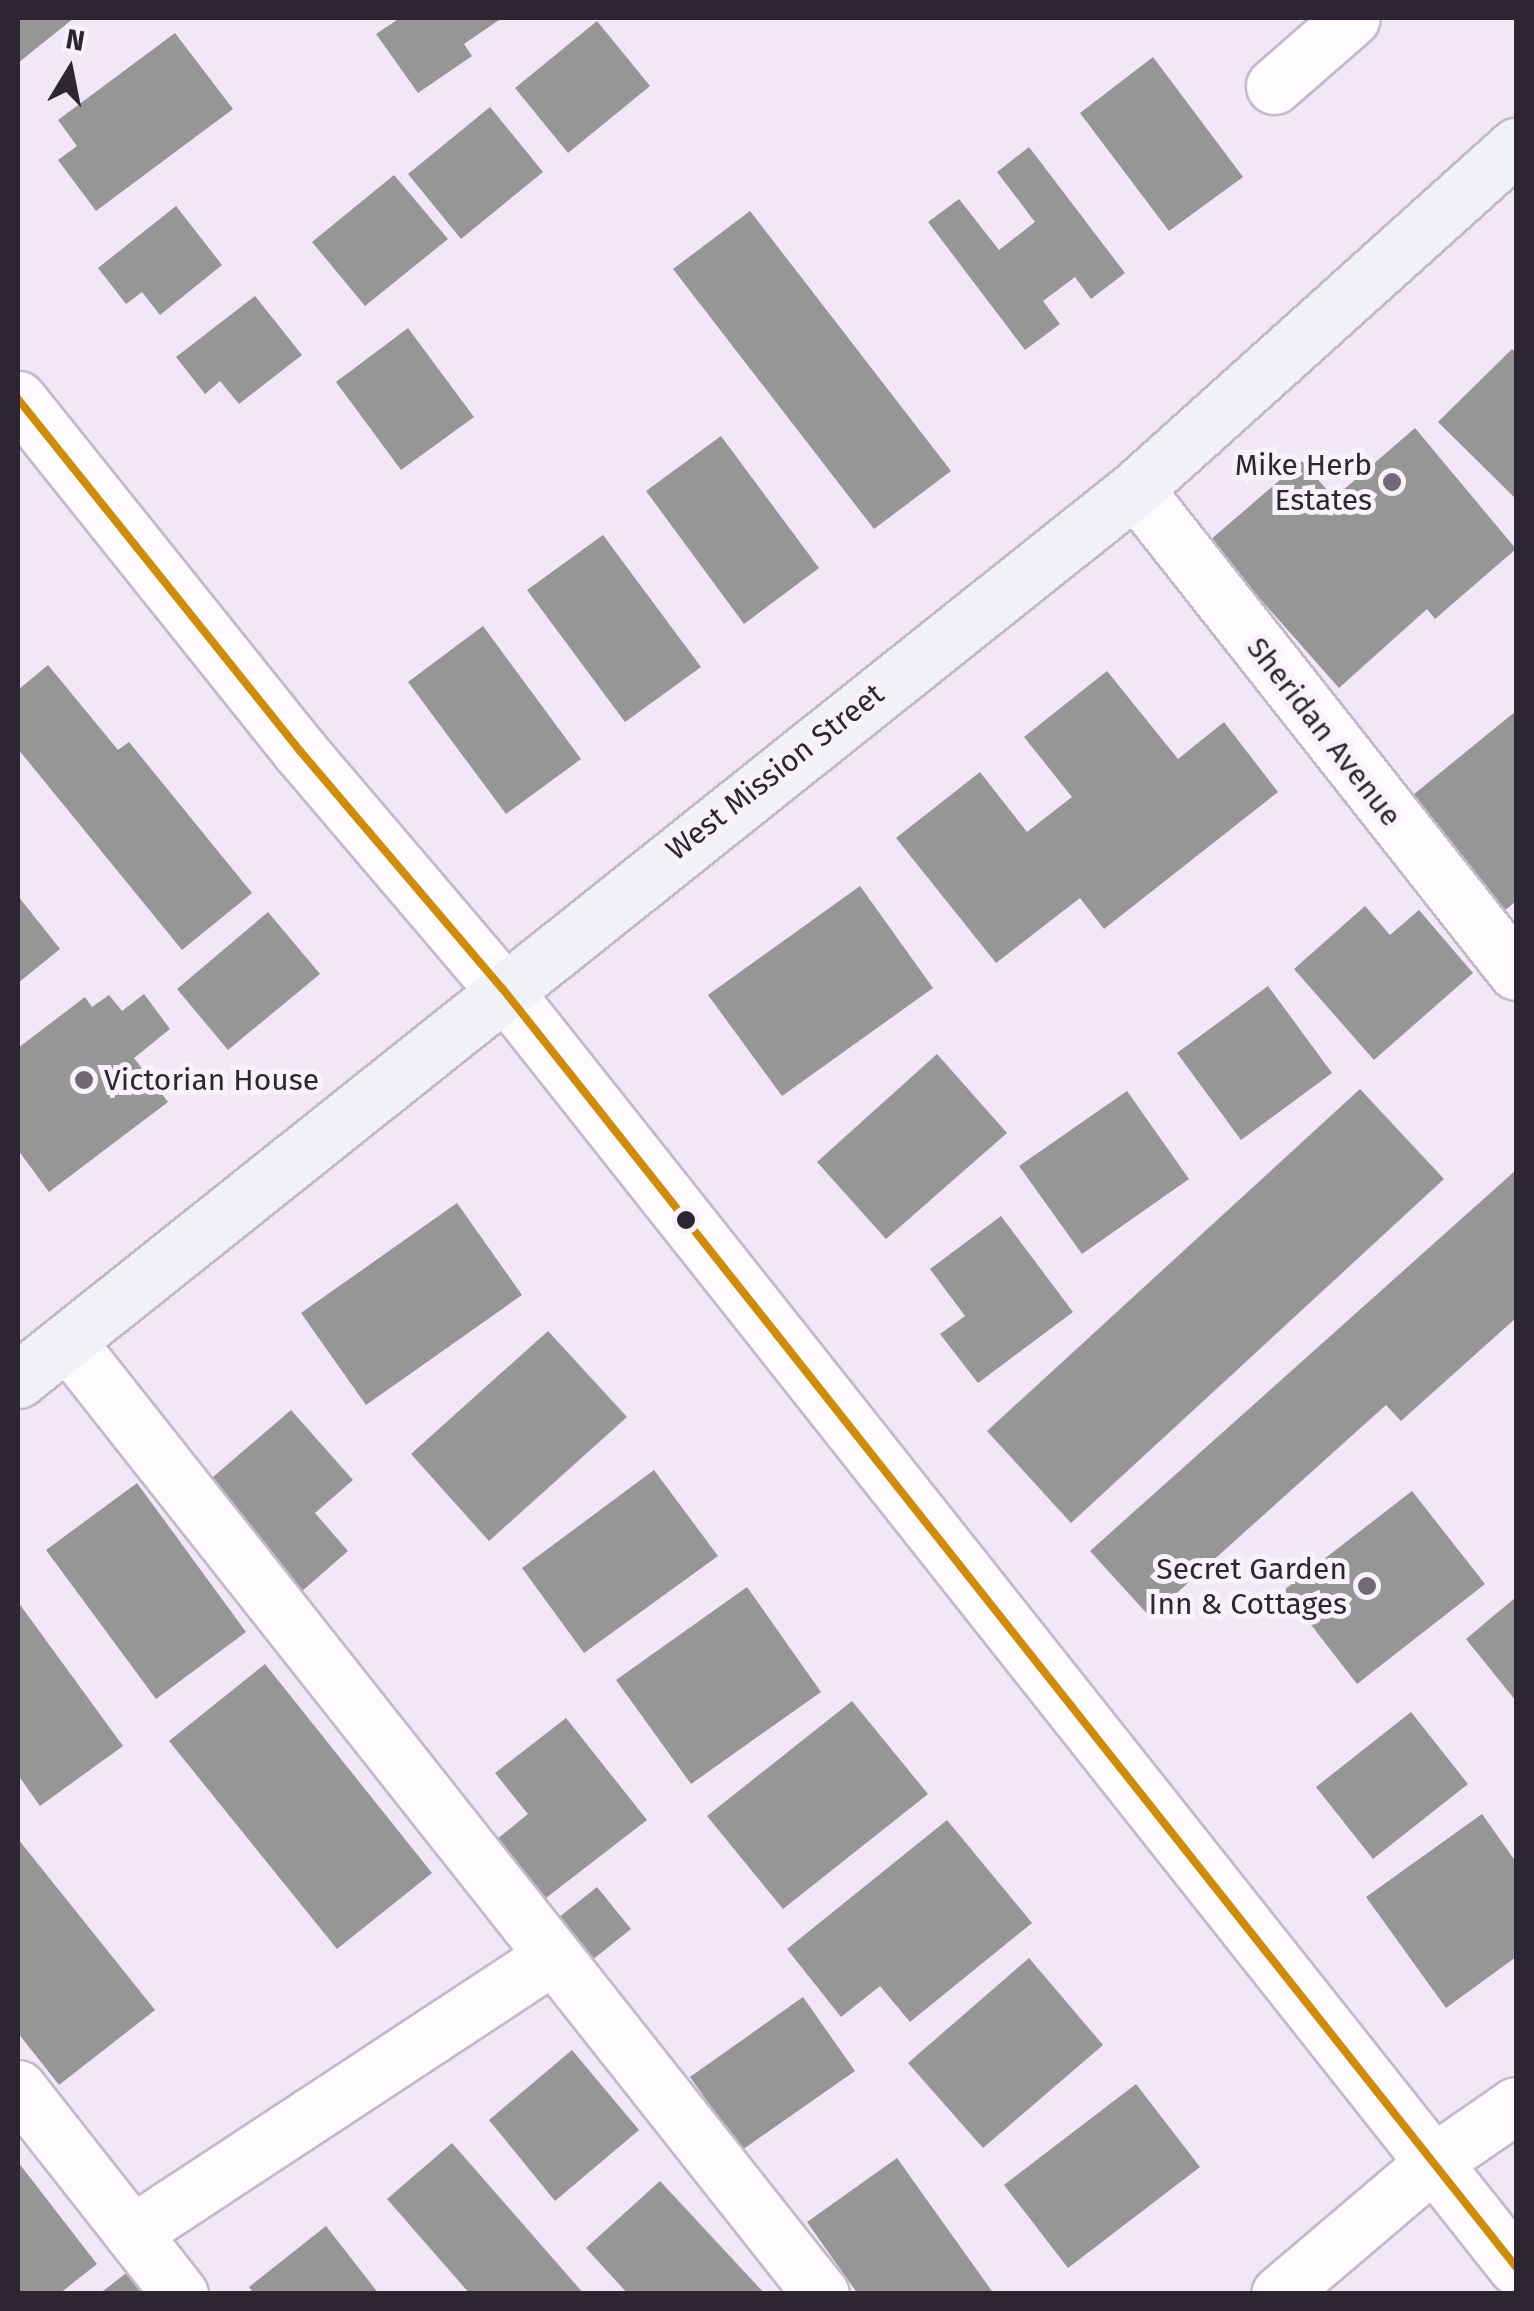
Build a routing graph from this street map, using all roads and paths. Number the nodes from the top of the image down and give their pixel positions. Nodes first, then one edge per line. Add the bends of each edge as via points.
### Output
1 (1352, 18) edge
2 (1274, 86) dead end
3 (1516, 146) edge
4 (18, 398) edge
5 (1135, 489) junction
6 (1516, 972) edge
7 (502, 988) junction
8 (67, 1341) junction
9 (18, 1380) edge
10 (553, 1956) junction
11 (18, 2088) edge
12 (1516, 2104) edge
13 (1435, 2162) junction
14 (132, 2233) junction
15 (1516, 2267) edge
16 (180, 2294) edge
17 (822, 2294) edge
18 (1280, 2294) edge

1 - 2 street
3 - 5 main road, West Mission Street
4 - 7 street via 300,751
5 - 6 street, Sheridan Avenue
5 - 7 main road, West Mission Street
7 - 8 main road, West Mission Street
7 - 13 street
8 - 9 main road, West Mission Street
8 - 10 street
10 - 14 street
10 - 17 street
11 - 14 street
12 - 13 street
13 - 15 street
13 - 18 street
14 - 16 street

